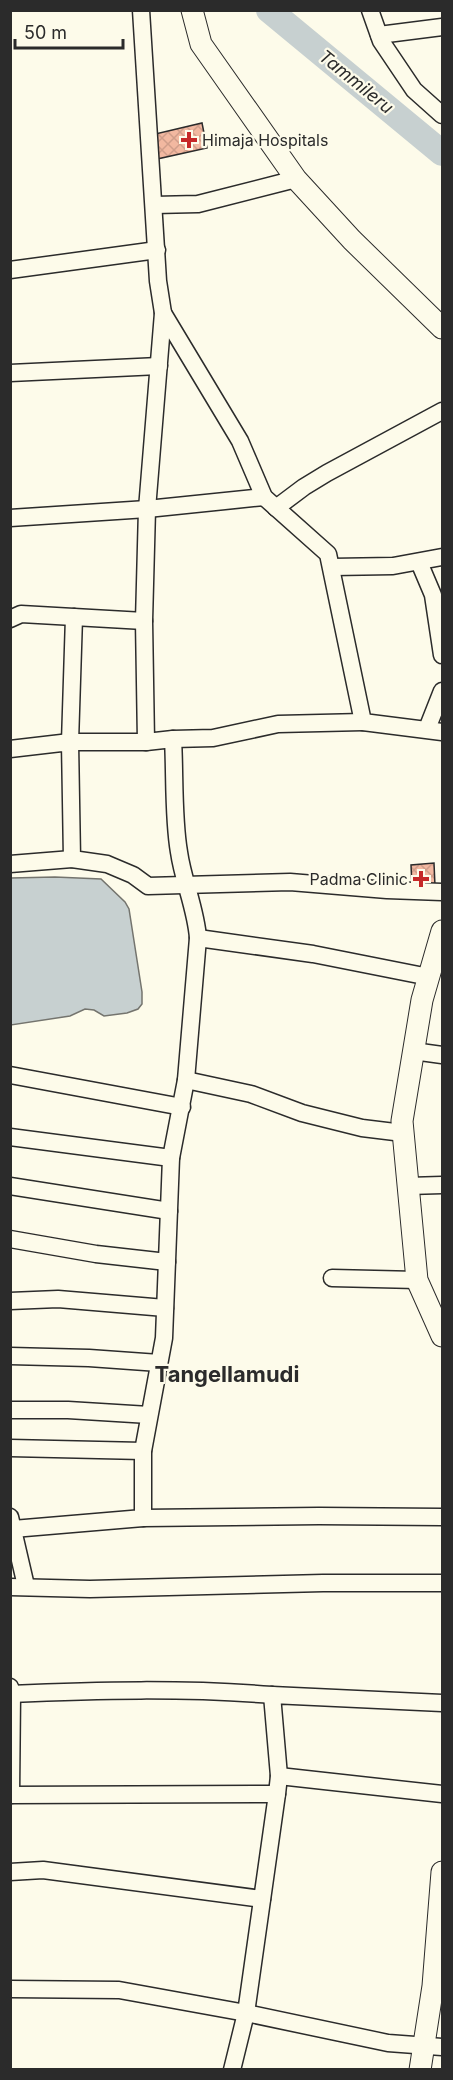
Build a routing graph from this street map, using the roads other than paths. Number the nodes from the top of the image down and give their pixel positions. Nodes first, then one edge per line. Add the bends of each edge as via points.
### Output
1 (141, 10) edge
2 (192, 10) edge
3 (370, 10) edge
4 (442, 27) edge
5 (379, 35) junction
6 (442, 115) edge
7 (297, 179) junction
8 (154, 205) junction
9 (157, 250) junction
10 (10, 270) edge
11 (163, 314) junction
12 (442, 328) edge
13 (159, 366) junction
14 (10, 373) edge
15 (442, 411) edge
16 (270, 502) junction
17 (147, 509) junction
18 (10, 518) edge
19 (442, 557) edge
20 (419, 562) junction
21 (332, 567) junction
22 (74, 617) junction
23 (10, 619) edge
24 (144, 621) junction
25 (442, 655) edge
26 (442, 691) edge
27 (363, 722) junction
28 (435, 731) edge
29 (173, 739) junction
30 (70, 742) junction
31 (146, 742) junction
32 (10, 749) edge
33 (72, 859) junction
34 (10, 864) edge
35 (185, 884) junction
36 (442, 892) edge
37 (442, 931) edge
38 (198, 939) junction
39 (429, 977) junction
40 (413, 1051) junction
41 (442, 1055) edge
42 (10, 1075) edge
43 (186, 1080) junction
44 (182, 1107) junction
45 (403, 1133) junction
46 (10, 1137) edge
47 (171, 1158) junction
48 (10, 1185) edge
49 (442, 1185) edge
50 (408, 1186) junction
51 (169, 1211) junction
52 (10, 1239) edge
53 (166, 1262) junction
54 (332, 1278) dead end
55 (417, 1280) junction
56 (10, 1301) edge
57 (165, 1308) junction
58 (442, 1336) edge
59 (10, 1356) edge
60 (159, 1364) junction
61 (10, 1410) edge
62 (149, 1415) junction
63 (10, 1448) edge
64 (143, 1450) junction
65 (442, 1517) edge
66 (142, 1518) junction
67 (12, 1523) edge
68 (442, 1583) edge
69 (18, 1587) edge
70 (11, 1692) edge
71 (272, 1695) junction
72 (442, 1703) edge
73 (279, 1776) junction
74 (277, 1794) junction
75 (442, 1794) edge
76 (11, 1795) edge
77 (10, 1872) edge
78 (442, 1872) edge
79 (262, 1899) junction
80 (439, 1951) edge
81 (10, 1989) edge
82 (246, 2013) junction
83 (433, 2046) edge
84 (232, 2070) edge
85 (420, 2070) edge

1 - 8 street
2 - 7 main road via 201,44
3 - 5 street
4 - 5 street
5 - 6 street via 414,90
7 - 8 street via 198,204
7 - 12 main road via 352,240
8 - 9 street
9 - 10 street
9 - 11 street
11 - 13 street
11 - 16 street via 240,441
13 - 14 street
13 - 17 street
15 - 16 street
16 - 17 street
16 - 21 street via 328,554
17 - 18 street
17 - 24 street
19 - 20 street
20 - 21 street
20 - 25 street via 432,595
21 - 27 street
22 - 23 street via 21,614
22 - 24 street
22 - 30 street
24 - 31 street
26 - 28 street
27 - 28 street
27 - 29 street via 278,724 213,738
29 - 31 street
29 - 35 street via 178,850
30 - 31 street
30 - 32 street
30 - 33 street
33 - 34 street
33 - 35 street via 107,864 148,886
35 - 36 street via 290,882
35 - 38 street
37 - 39 main road
38 - 39 street via 313,954
38 - 43 street
39 - 40 main road
40 - 41 street
40 - 45 main road
42 - 44 street
43 - 44 street
43 - 45 street via 251,1094 332,1121
44 - 47 street
45 - 50 main road
46 - 47 street
47 - 51 street
48 - 51 street
49 - 50 street
50 - 55 main road
51 - 53 street
52 - 53 street
53 - 57 street
54 - 55 street
55 - 58 main road
56 - 57 street via 58,1299
57 - 60 street
59 - 60 street
60 - 62 street
61 - 62 street
62 - 64 street
63 - 64 street
64 - 66 street
65 - 66 street
66 - 67 street
67 - 69 street
68 - 69 street
70 - 71 street via 207,1690
70 - 76 street
71 - 72 street
71 - 73 street
73 - 74 street
73 - 75 street
74 - 76 street
74 - 79 street
77 - 79 street via 43,1870
78 - 80 main road
79 - 82 street
80 - 83 main road via 433,1986
81 - 82 street via 119,1990
82 - 83 street via 388,2043
82 - 84 street
83 - 85 main road

